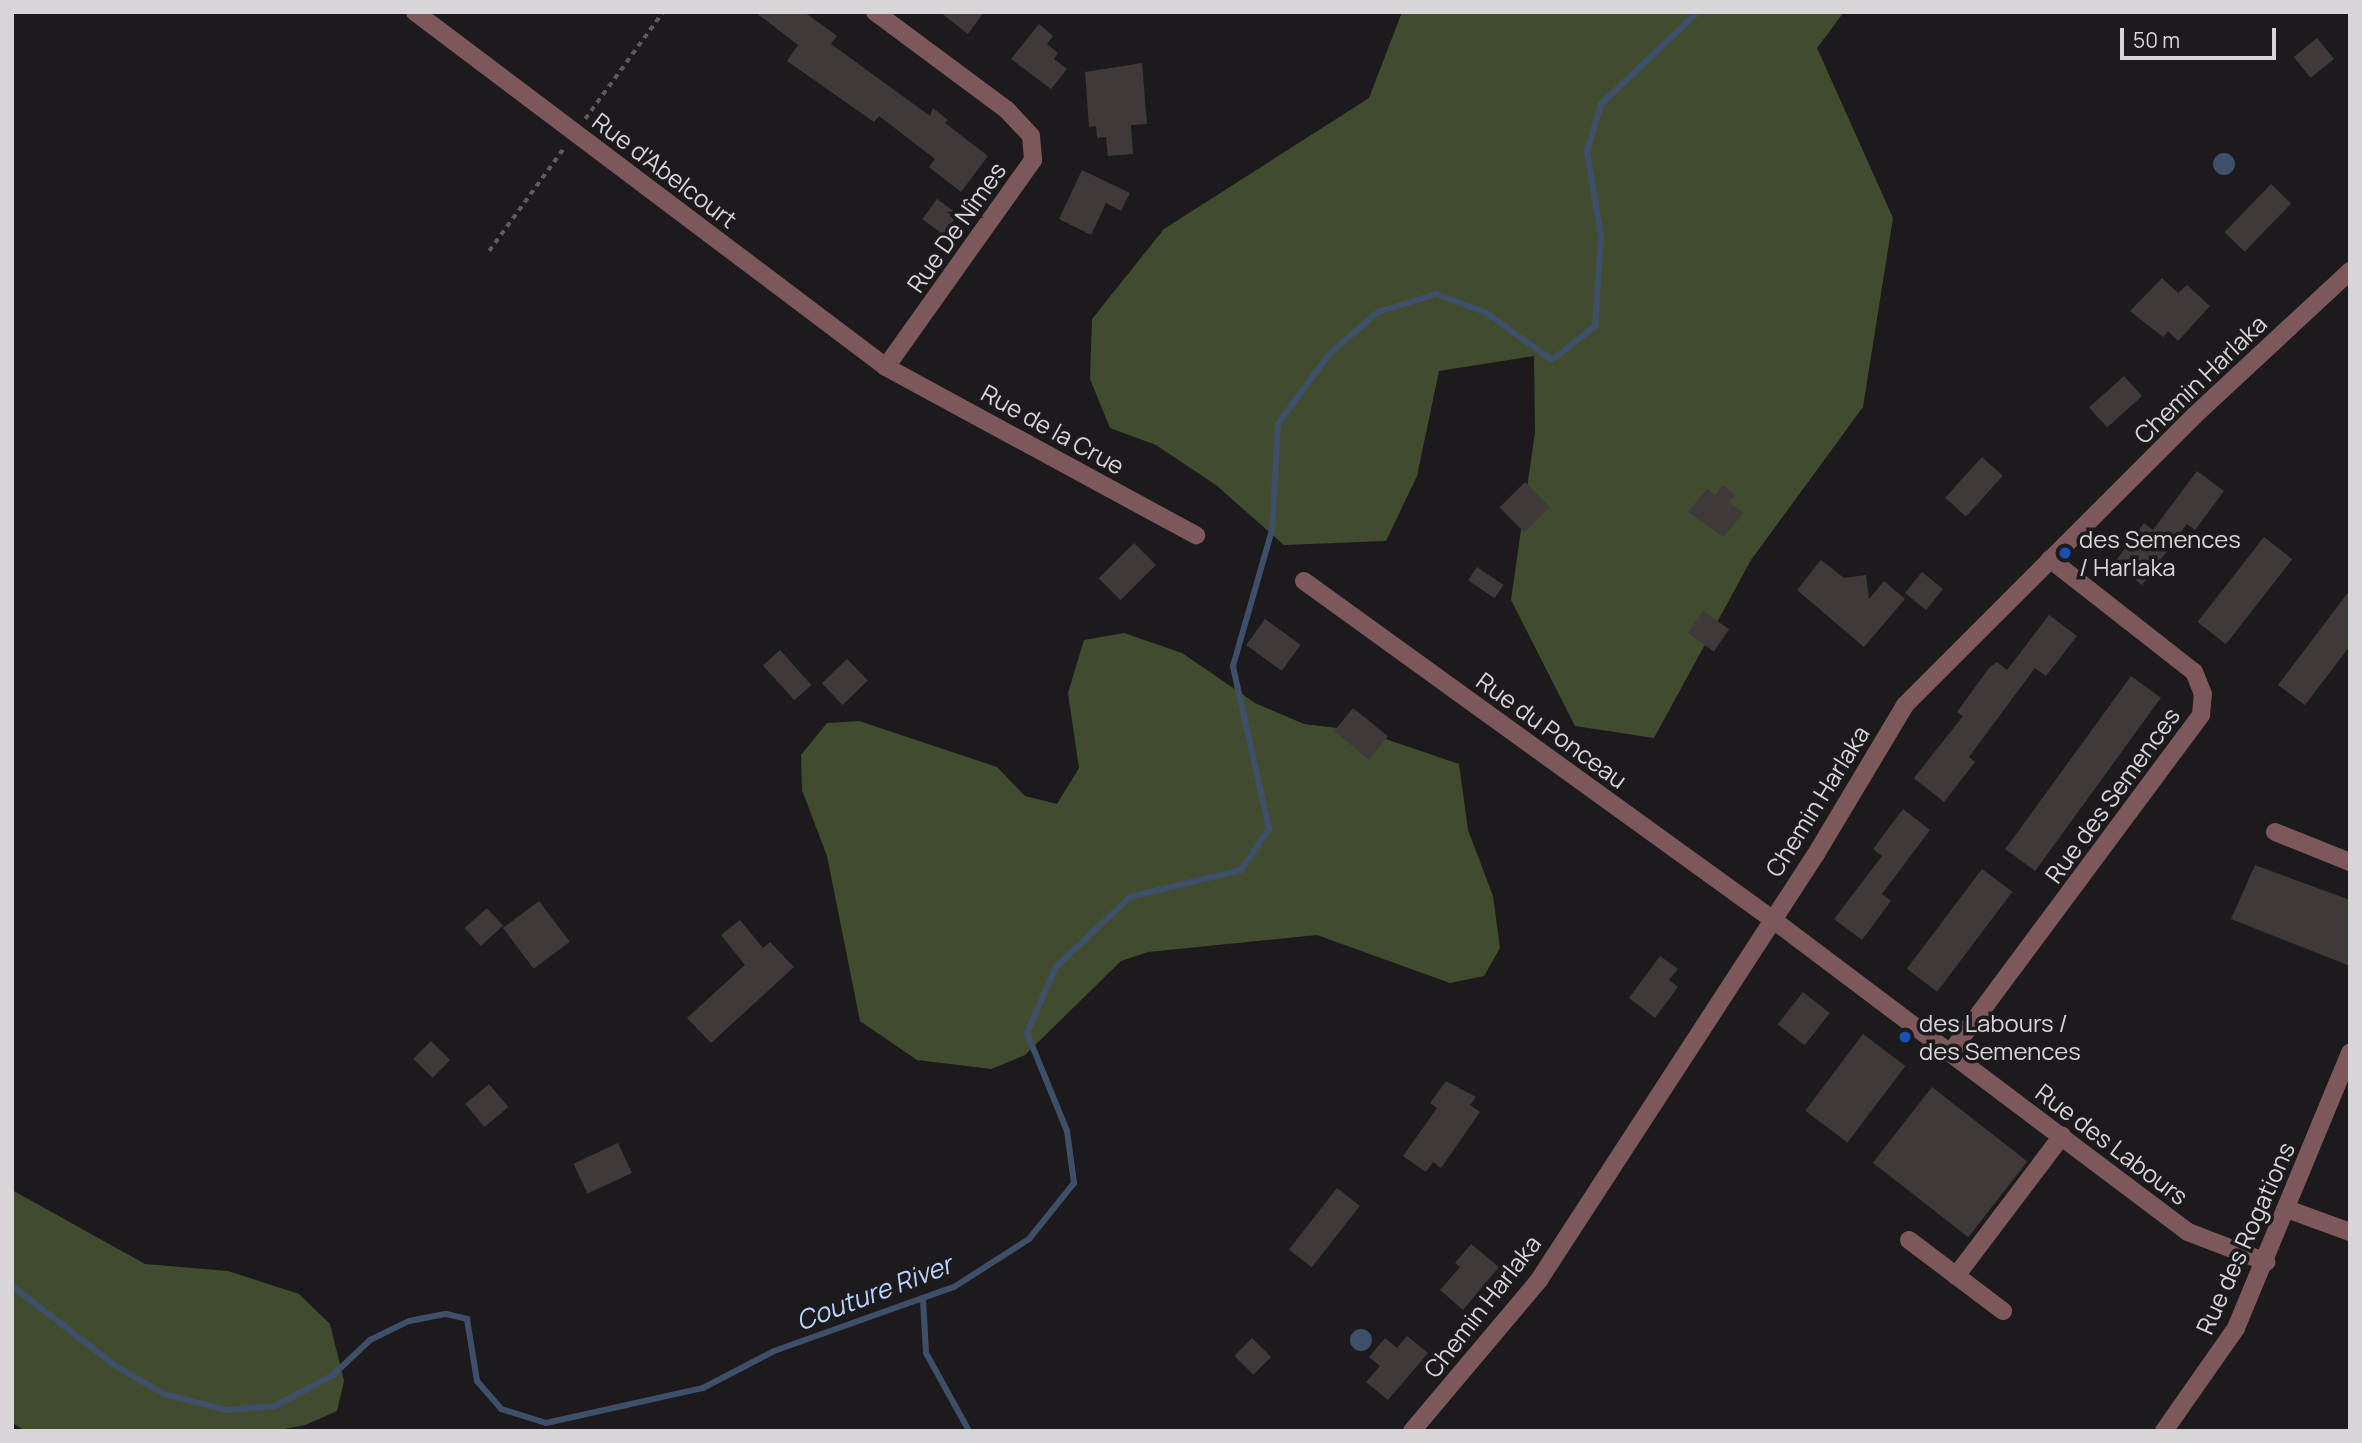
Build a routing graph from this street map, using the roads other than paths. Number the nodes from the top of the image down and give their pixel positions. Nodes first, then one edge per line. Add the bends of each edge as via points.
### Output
1 (415, 12) edge
2 (875, 12) edge
3 (2350, 271) edge
4 (886, 366) junction
5 (1196, 535) dead end
6 (2050, 559) junction
7 (1304, 581) dead end
8 (2275, 832) dead end
9 (2350, 862) edge
10 (1772, 919) junction
11 (1950, 1053) junction
12 (2350, 1053) edge
13 (2062, 1136) junction
14 (2287, 1209) junction
15 (2350, 1232) edge
16 (1909, 1240) dead end
17 (2266, 1262) junction
18 (1956, 1276) junction
19 (2003, 1311) dead end
20 (1412, 1431) edge
21 (2164, 1431) edge

1 - 4 street, Rue d'Abelcourt
2 - 4 street, Rue De Nîmes via 1007,110 1031,136 1032,159
3 - 6 street, Chemin Harlaka
4 - 5 street, Rue de la Crue
6 - 10 street, Chemin Harlaka via 1905,705
6 - 11 street, Rue des Semences via 2194,671 2203,694 2201,715
7 - 10 street, Rue du Ponceau
8 - 9 street
10 - 11 street, Rue des Labours
10 - 20 street, Chemin Harlaka via 1539,1280
11 - 13 street, Rue des Labours
12 - 14 street, Rue des Rogations
13 - 17 street, Rue des Labours via 2188,1232
13 - 18 street
14 - 15 street
14 - 17 street, Rue des Rogations
16 - 18 street
17 - 21 street, Rue des Rogations via 2236,1328
18 - 19 street

